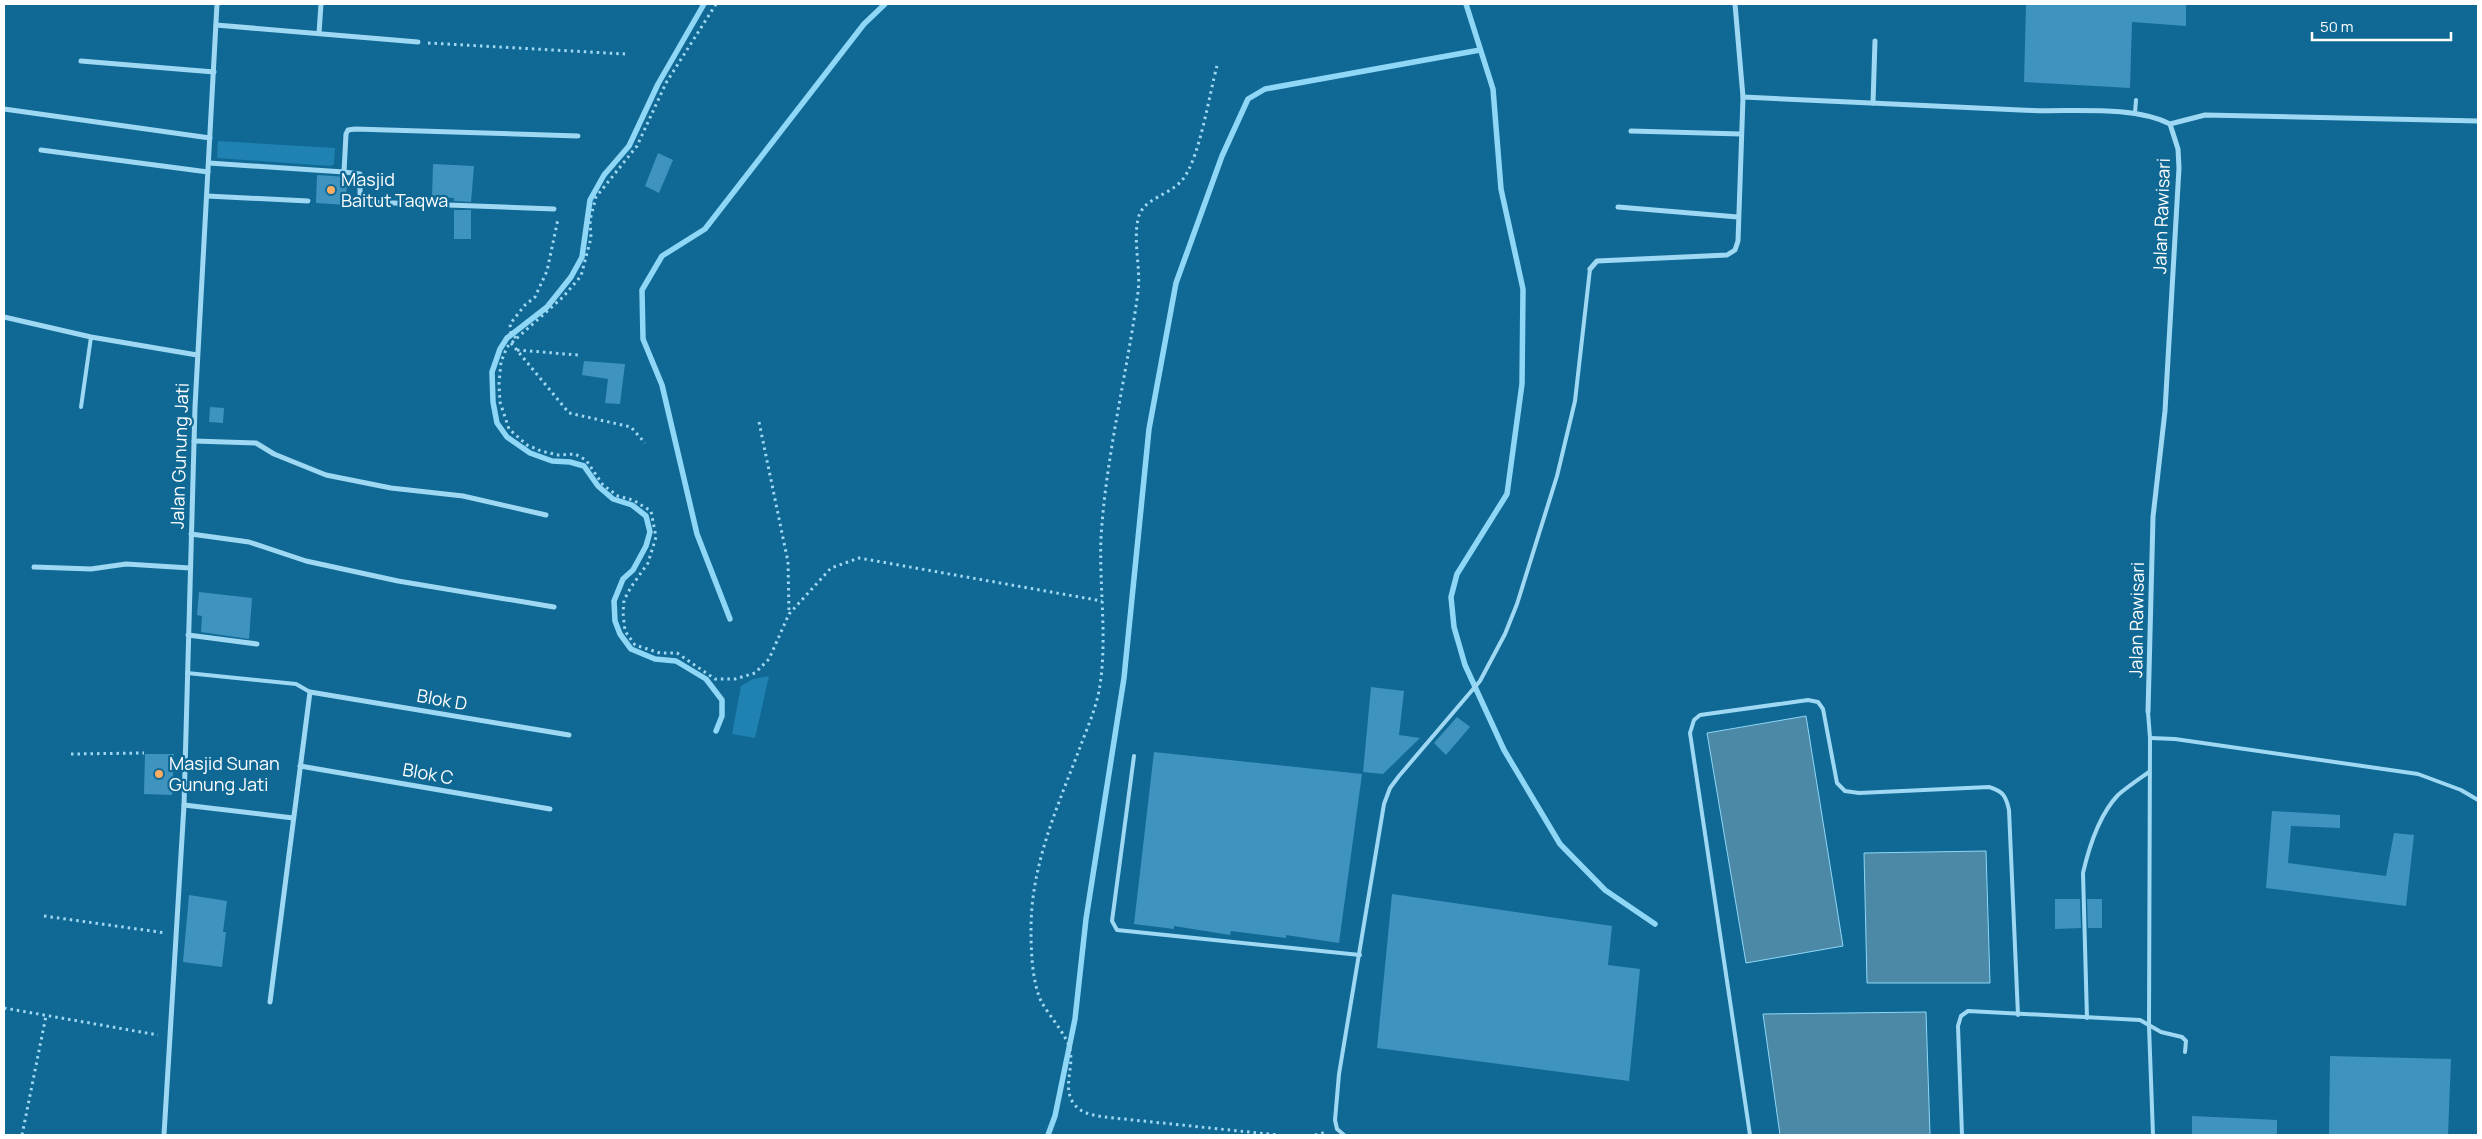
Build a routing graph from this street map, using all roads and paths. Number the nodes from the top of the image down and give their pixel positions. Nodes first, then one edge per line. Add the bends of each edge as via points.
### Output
1 (217, 4) edge
2 (321, 4) edge
3 (716, 4) edge
4 (1735, 4) edge
5 (216, 25) junction
6 (319, 34) junction
7 (1875, 41) dead end
8 (418, 42) joint
9 (625, 54) dead end
10 (81, 61) dead end
11 (1216, 66) dead end
12 (214, 72) junction
13 (1743, 97) junction
14 (2136, 100) dead end
15 (1873, 103) junction
16 (4, 108) edge
17 (2134, 113) junction
18 (2478, 121) edge
19 (2170, 124) junction
20 (1631, 131) dead end
21 (1741, 134) junction
22 (578, 136) dead end
23 (210, 138) junction
24 (41, 150) dead end
25 (209, 164) junction
26 (208, 172) junction
27 (344, 172) junction
28 (207, 196) junction
29 (308, 201) dead end
30 (1618, 207) dead end
31 (554, 209) joint
32 (1738, 217) junction
33 (1590, 269) joint
34 (4, 317) edge
35 (91, 337) junction
36 (516, 338) junction
37 (512, 343) junction
38 (517, 350) junction
39 (197, 355) junction
40 (578, 355) dead end
41 (81, 407) dead end
42 (759, 422) dead end
43 (194, 441) junction
44 (644, 442) dead end
45 (546, 515) dead end
46 (191, 534) junction
47 (34, 567) dead end
48 (190, 568) junction
49 (1102, 601) junction
50 (554, 606) dead end
51 (789, 614) junction
52 (188, 635) junction
53 (257, 644) dead end
54 (187, 673) junction
55 (310, 692) junction
56 (2148, 712) joint
57 (569, 735) dead end
58 (2150, 738) junction
59 (144, 752) dead end
60 (71, 754) dead end
61 (1134, 756) dead end
62 (300, 766) junction
63 (2149, 772) junction
64 (2478, 800) edge
65 (184, 805) junction
66 (550, 809) dead end
67 (293, 818) junction
68 (44, 916) dead end
69 (177, 935) junction
70 (1360, 955) junction
71 (270, 1002) dead end
72 (4, 1008) edge
73 (2018, 1015) junction
74 (46, 1016) junction
75 (2087, 1018) junction
76 (2149, 1026) junction
77 (169, 1037) junction
78 (2185, 1052) dead end
79 (22, 1135) edge
80 (164, 1135) edge
81 (1278, 1135) edge
82 (1344, 1135) edge
83 (1750, 1135) edge
84 (1962, 1135) edge
85 (2153, 1135) edge

1 - 5 street, Jalan Gunung Jati
2 - 6 street
3 - 36 path via 666,84 637,146 596,197 590,220 591,238 581,276 563,297
4 - 13 street
5 - 6 street
5 - 12 street, Jalan Gunung Jati
6 - 8 street
7 - 15 street
8 - 9 path
10 - 12 street
11 - 49 path via 1196,148 1185,176 1175,188 1146,203 1138,216 1139,282 1108,460 1101,539
12 - 23 street, Jalan Gunung Jati
13 - 15 street
13 - 21 street
14 - 17 lane
15 - 17 street
16 - 23 street
17 - 19 street via 2155,116
18 - 19 street via 2205,115
19 - 56 street, Jalan Rawisari via 2178,149 2178,168 2165,411 2153,517
20 - 21 street
21 - 32 street
22 - 27 street via 348,130
23 - 25 street, Jalan Gunung Jati
24 - 26 street
25 - 26 street, Jalan Gunung Jati
25 - 27 street
26 - 28 street, Jalan Gunung Jati
27 - 31 street via 360,174 360,198 366,202
28 - 29 street
28 - 39 street, Jalan Gunung Jati
30 - 32 street
31 - 36 path via 559,214 547,271 535,296 510,324 511,333
32 - 33 street via 1738,241 1735,250 1727,255 1597,261
33 - 70 lane via 1574,401 1557,476 1514,611 1480,681 1390,788 1384,804
34 - 35 street
35 - 39 street
35 - 41 lane
36 - 37 path
37 - 38 path
37 - 51 path via 501,362 499,384 500,402 509,429 527,445 541,451 574,454 586,460 603,485 618,496 633,500 651,511 656,537 648,563 624,600 625,631 635,645 660,653 677,654 715,679 736,679 756,673 769,659
38 - 40 path
38 - 44 path via 569,413 631,428
39 - 43 street, Jalan Gunung Jati
42 - 51 path via 788,562
43 - 45 street via 256,443 274,454 326,475 391,488 464,496
43 - 46 street, Jalan Gunung Jati
46 - 48 street, Jalan Gunung Jati
46 - 50 street via 249,542 306,561 398,581
47 - 48 street via 91,569 126,564
48 - 52 street, Jalan Gunung Jati
49 - 51 path via 859,558 831,568
49 - 81 path via 1099,691 1043,845 1033,887 1031,930 1035,979 1040,999 1071,1052 1069,1095 1075,1106 1086,1114
52 - 53 street
52 - 54 street, Jalan Gunung Jati
54 - 55 lane via 296,684
54 - 65 street, Jalan Gunung Jati
55 - 57 street, Blok D
55 - 62 street
56 - 58 lane
58 - 63 lane
58 - 64 lane via 2418,774
59 - 60 path
61 - 70 lane via 1112,921 1118,930
62 - 66 street, Blok C
62 - 67 street
63 - 75 lane via 2118,796 2099,825 2087,854 2083,873
63 - 76 lane
65 - 67 street
65 - 69 street, Jalan Gunung Jati
67 - 71 street
68 - 69 path
69 - 77 street, Jalan Gunung Jati
70 - 82 lane via 1339,1074 1337,1129
72 - 74 path
73 - 75 lane
73 - 83 lane via 2009,810 2006,797 2000,790 1989,787 1845,791 1837,783 1823,709 1818,702 1808,700 1700,715 1694,720 1690,733
73 - 84 lane via 1968,1011 1961,1016 1958,1026
74 - 77 path
74 - 79 path
75 - 76 lane via 2140,1020
76 - 78 lane via 2182,1036 2186,1041
76 - 85 lane
77 - 80 street, Jalan Gunung Jati

